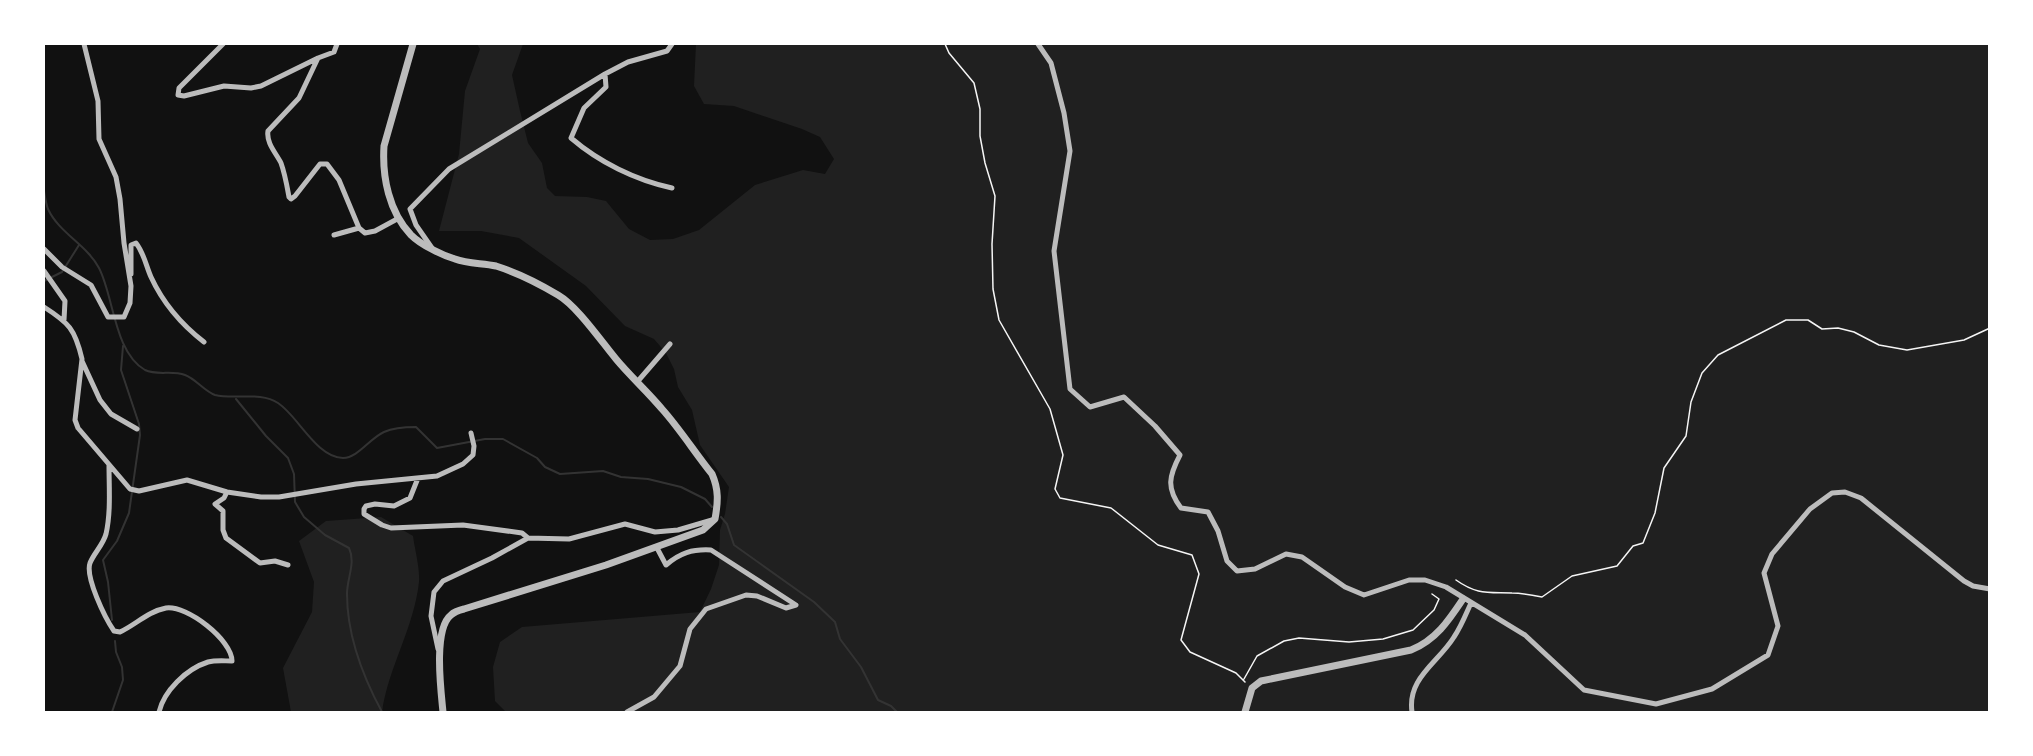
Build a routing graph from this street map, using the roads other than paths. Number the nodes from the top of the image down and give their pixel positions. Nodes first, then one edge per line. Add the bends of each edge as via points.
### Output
1 (84, 44) edge
2 (224, 44) edge
3 (337, 44) edge
4 (413, 44) edge
5 (672, 44) edge
6 (1038, 44) edge
7 (318, 58) junction
8 (605, 74) junction
9 (672, 188) dead end
10 (399, 218) junction
11 (359, 228) junction
12 (334, 235) dead end
13 (432, 248) junction
14 (44, 249) edge
15 (45, 272) edge
16 (131, 286) junction
17 (46, 308) edge
18 (64, 320) junction
19 (204, 342) dead end
20 (670, 344) dead end
21 (82, 359) junction
22 (638, 381) junction
23 (136, 429) dead end
24 (472, 436) dead end
25 (109, 465) junction
26 (418, 478) junction
27 (227, 492) junction
28 (715, 519) junction
29 (528, 538) junction
30 (657, 548) junction
31 (288, 565) dead end
32 (1989, 589) edge
33 (1463, 599) junction
34 (1471, 603) junction
35 (440, 654) junction
36 (159, 712) edge
37 (443, 712) edge
38 (627, 712) edge
39 (1245, 712) edge
40 (1412, 712) edge

1 - 16 street via 98,101 99,139 116,177
2 - 7 street via 179,88 178,95 224,86 261,86
3 - 7 street via 334,52
4 - 10 street via 384,152 387,190
5 - 8 street via 666,51 628,62
6 - 33 street via 1051,63 1070,152 1054,251 1070,389 1090,407 1124,397 1155,426 1180,455 1172,470 1172,496 1181,508 1208,512 1227,561 1237,571 1255,570 1286,554 1302,556 1345,587 1365,595 1409,580 1425,580 1446,587
7 - 11 street via 299,98 270,127 267,136 281,163 291,199 320,164 327,164 336,174
8 - 9 street via 606,87 584,108 571,138 624,171
8 - 13 street via 448,170 411,206 410,213
10 - 11 street via 375,231 365,233
10 - 13 street via 412,236
11 - 12 street
13 - 22 street via 456,260 522,275 561,296
14 - 16 street via 62,267 91,285 108,317 124,317
15 - 18 street via 65,301
16 - 19 street via 131,245 136,243 163,298 178,319
17 - 18 street
18 - 21 street
20 - 22 street
21 - 23 street via 100,400 111,414
21 - 25 street via 75,420
22 - 28 street via 712,474 718,497
24 - 26 street via 473,455 463,464 437,476
25 - 27 street via 130,489 139,491 187,480
25 - 36 street via 105,537 88,569 114,631 120,633 157,610 176,608 217,634 232,654 232,661 206,662 188,673 161,702
26 - 27 street via 289,495 261,497
26 - 29 street via 410,498 394,506 369,505 364,514 391,528 463,525 522,533
27 - 31 street via 215,504 223,511 226,538 260,563 275,561
28 - 29 street via 678,530 655,532 625,524 569,538
28 - 30 street via 702,530
29 - 35 street via 443,581 434,592 431,616
30 - 35 street via 450,615 444,626
30 - 38 street via 666,565 683,553 711,550 796,605 786,608 746,594 706,609 690,629 680,666 654,698
32 - 34 street via 1964,581 1861,498 1845,492 1832,493 1810,508 1772,554 1764,573 1778,626 1768,655 1712,689 1656,704 1584,690 1525,635
33 - 34 street
33 - 39 street via 1442,630 1421,646 1261,681 1252,687
34 - 40 street via 1454,637 1418,681 1410,699
35 - 37 street

